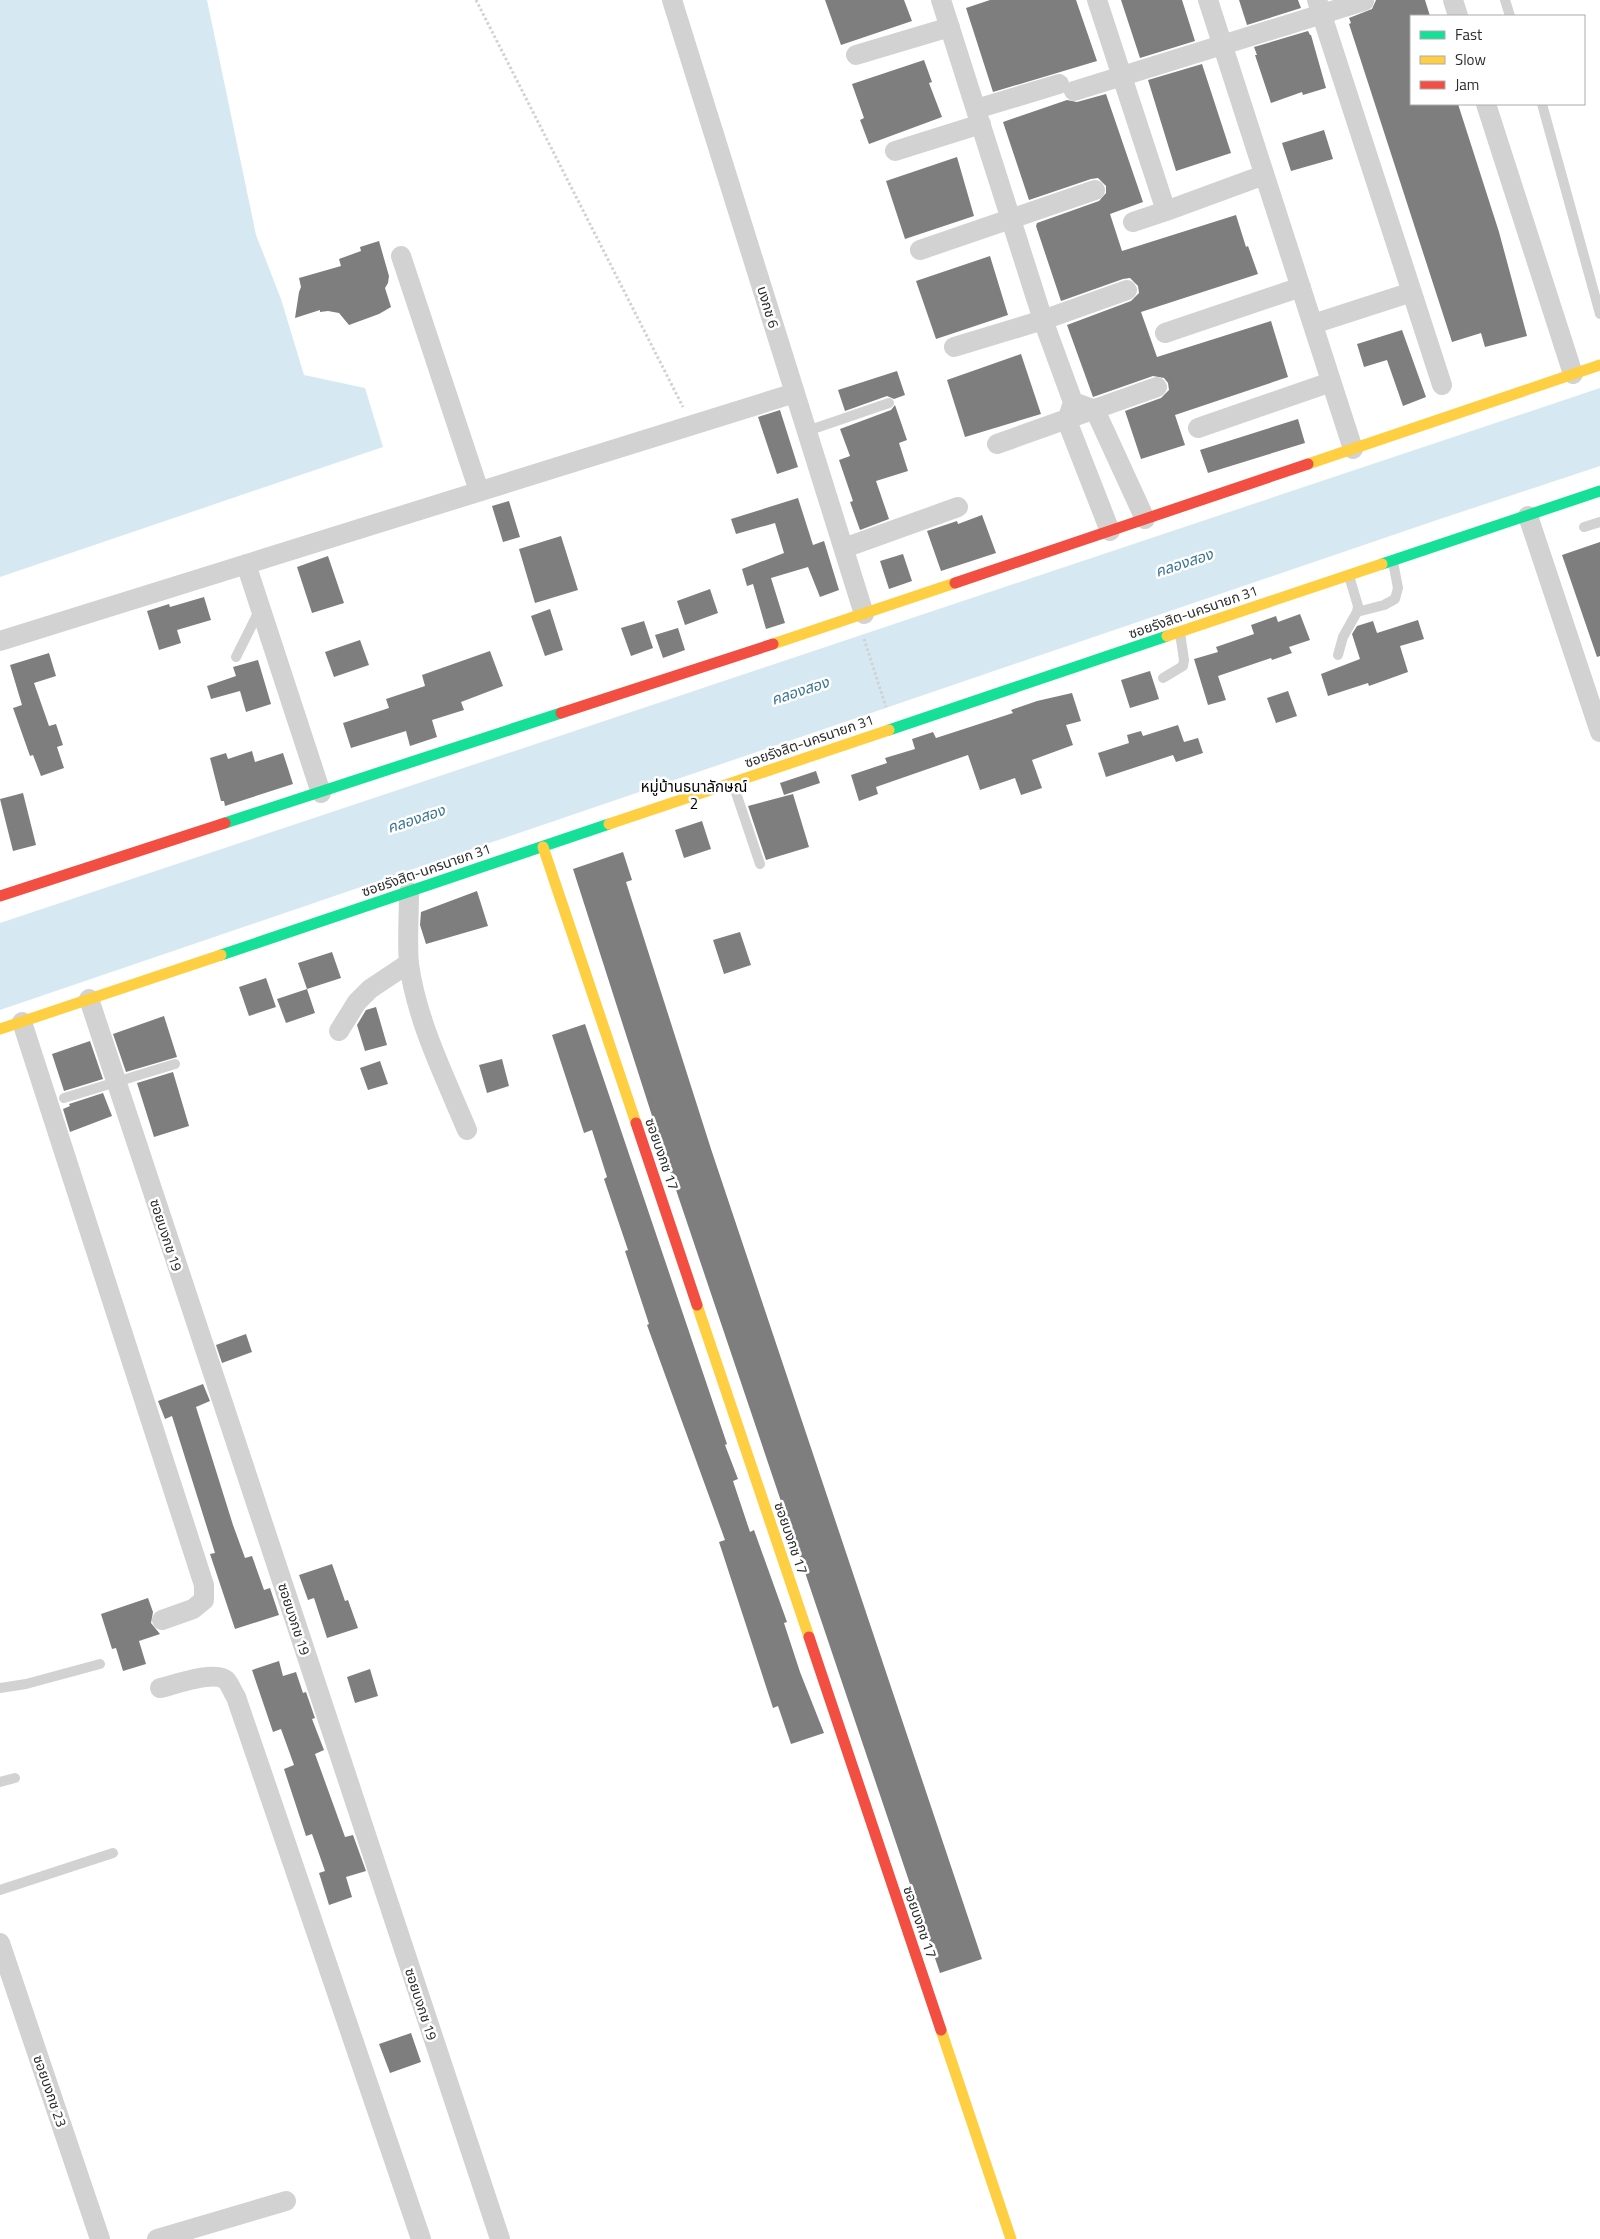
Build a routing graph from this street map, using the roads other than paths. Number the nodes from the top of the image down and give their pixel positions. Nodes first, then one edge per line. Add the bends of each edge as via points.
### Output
1 (672, 0) edge
2 (941, 0) edge
3 (1097, 0) edge
4 (1208, 0) edge
5 (1453, 0) edge
6 (1505, 0) edge
7 (1364, 1) edge
8 (1319, 7) edge
9 (1458, 15) edge
10 (1510, 15) edge
11 (950, 27) junction
12 (1222, 45) junction
13 (856, 55) dead end
14 (1122, 76) junction
15 (1486, 105) edge
16 (1542, 105) edge
17 (978, 116) junction
18 (896, 151) dead end
19 (1264, 175) junction
20 (1095, 190) dead end
21 (1166, 211) junction
22 (1011, 219) junction
23 (1133, 222) dead end
24 (920, 250) dead end
25 (401, 256) dead end
26 (1301, 287) junction
27 (1127, 290) dead end
28 (1412, 292) junction
29 (1600, 314) edge
30 (1043, 320) junction
31 (1312, 324) junction
32 (1165, 333) dead end
33 (954, 347) dead end
34 (1600, 365) edge
35 (1573, 374) junction
36 (1331, 382) junction
37 (1442, 385) dead end
38 (1157, 387) dead end
39 (795, 393) junction
40 (889, 403) dead end
41 (1095, 410) junction
42 (1070, 412) junction
43 (1198, 428) dead end
44 (807, 431) junction
45 (997, 444) dead end
46 (1353, 449) junction
47 (479, 491) junction
48 (1600, 491) edge
49 (958, 507) dead end
50 (1528, 516) junction
51 (1145, 519) junction
52 (1600, 522) edge
53 (1584, 527) dead end
54 (1110, 531) junction
55 (844, 548) junction
56 (1393, 561) junction
57 (246, 564) junction
58 (1349, 576) junction
59 (260, 608) junction
60 (1357, 612) junction
61 (864, 614) junction
62 (1180, 632) junction
63 (0, 641) edge
64 (1338, 655) dead end
65 (236, 657) dead end
66 (1163, 678) dead end
67 (1600, 732) edge
68 (732, 783) junction
69 (321, 793) junction
70 (543, 847) junction
71 (760, 864) dead end
72 (409, 892) junction
73 (0, 896) edge
74 (409, 963) junction
75 (89, 1000) junction
76 (22, 1022) junction
77 (0, 1029) edge
78 (339, 1031) dead end
79 (174, 1064) dead end
80 (115, 1084) junction
81 (64, 1098) dead end
82 (467, 1130) dead end
83 (162, 1620) dead end
84 (100, 1664) dead end
85 (0, 1688) edge
86 (160, 1688) dead end
87 (15, 1778) dead end
88 (0, 1782) edge
89 (113, 1853) dead end
90 (0, 1890) edge
91 (0, 1942) edge
92 (286, 2201) dead end
93 (100, 2239) edge
94 (157, 2239) edge
95 (421, 2239) edge
96 (500, 2239) edge
97 (1011, 2239) edge

1 - 39 street, บงกช 6
2 - 11 street
3 - 14 street
4 - 12 street
5 - 9 street
6 - 10 lane
7 - 8 street
8 - 12 street
8 - 28 street
11 - 13 street
11 - 17 street
12 - 14 street
12 - 19 street
14 - 17 street via 1066,88
14 - 21 street
15 - 35 street
16 - 29 lane
17 - 18 street
17 - 22 street
19 - 21 street
19 - 26 street
20 - 22 street
21 - 23 street
22 - 24 street
22 - 30 street
25 - 47 street
26 - 31 street
26 - 32 street
27 - 30 street
28 - 31 street
28 - 37 street
30 - 33 street
30 - 42 street
31 - 36 street
34 - 35 street
35 - 46 street
36 - 43 street
36 - 46 street
38 - 41 street
39 - 44 street, บงกช 6
39 - 47 street
40 - 44 lane
41 - 42 street
41 - 51 street
42 - 45 street
42 - 54 street
44 - 55 street, บงกช 6
46 - 51 street
47 - 57 street
48 - 50 street, ซอยรังสิต-นครนายก 31
49 - 55 street
50 - 56 street, ซอยรังสิต-นครนายก 31
50 - 67 street
51 - 54 street
52 - 53 lane
54 - 61 street
55 - 61 street, บงกช 6
56 - 58 street, ซอยรังสิต-นครนายก 31
56 - 60 lane via 1398,588 1395,598 1384,605
57 - 59 street
57 - 63 street
58 - 60 lane
58 - 62 street, ซอยรังสิต-นครนายก 31
59 - 65 lane
59 - 69 street
60 - 64 lane
61 - 69 street
62 - 66 lane via 1183,666
62 - 68 street, ซอยรังสิต-นครนายก 31
68 - 70 street, ซอยรังสิต-นครนายก 31
68 - 71 lane
69 - 73 street
70 - 72 street, ซอยรังสิต-นครนายก 31
70 - 97 street, ซอยบงกช 17
72 - 74 street
72 - 75 street, ซอยรังสิต-นครนายก 31
74 - 78 street via 370,989 357,1002
74 - 82 street via 429,1036
75 - 76 street, ซอยรังสิต-นครนายก 31
75 - 80 street, ซอยบงกช 19
76 - 77 street, ซอยรังสิต-นครนายก 31
76 - 83 street via 204,1584 204,1600 193,1609
79 - 80 lane
80 - 81 lane
80 - 96 street, ซอยบงกช 19
84 - 85 lane
86 - 95 street via 216,1676 226,1680 236,1698
87 - 88 lane
89 - 90 lane
91 - 93 street, ซอยบงกช 23
92 - 94 street

